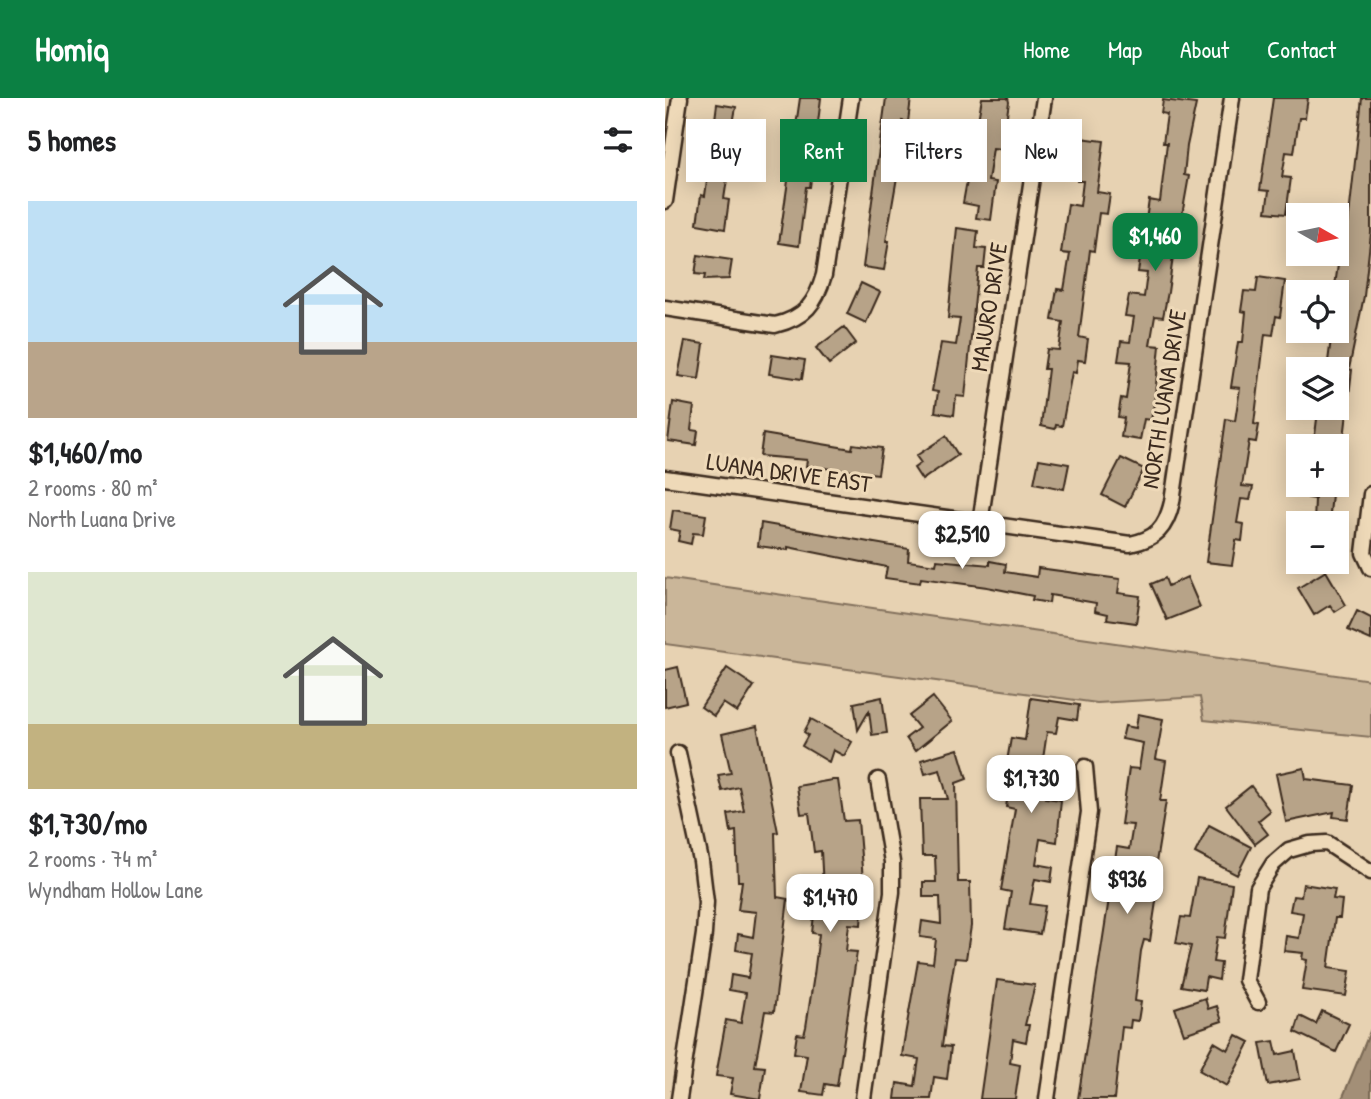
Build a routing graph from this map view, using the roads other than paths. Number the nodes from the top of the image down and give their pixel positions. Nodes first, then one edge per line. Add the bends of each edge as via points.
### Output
1 (680, 98) edge
2 (851, 98) edge
3 (1044, 98) edge
4 (1233, 98) edge
5 (665, 201) edge
6 (665, 308) edge
7 (665, 478) edge
8 (1371, 494) edge
9 (980, 523) junction
10 (1155, 537) joint
11 (1371, 568) edge
12 (678, 753) dead end
13 (1085, 767) dead end
14 (879, 780) dead end
15 (1371, 872) edge
16 (1258, 1002) dead end
17 (679, 1099) edge
18 (863, 1099) edge
19 (1047, 1099) edge

1 - 5 street
2 - 6 street via 819,294 800,316 775,324
3 - 9 street, MAJURO DRIVE
4 - 10 street, NORTH LUANA DRIVE via 1172,502 1168,521
7 - 9 street, LUANA DRIVE EAST
8 - 11 street via 1364,553
9 - 10 street, LUANA DRIVE EAST via 1130,544
12 - 17 street via 705,902 705,934
13 - 19 street via 1089,812
14 - 18 street via 892,892
15 - 16 street via 1327,843 1289,850 1273,864 1258,888 1246,980

